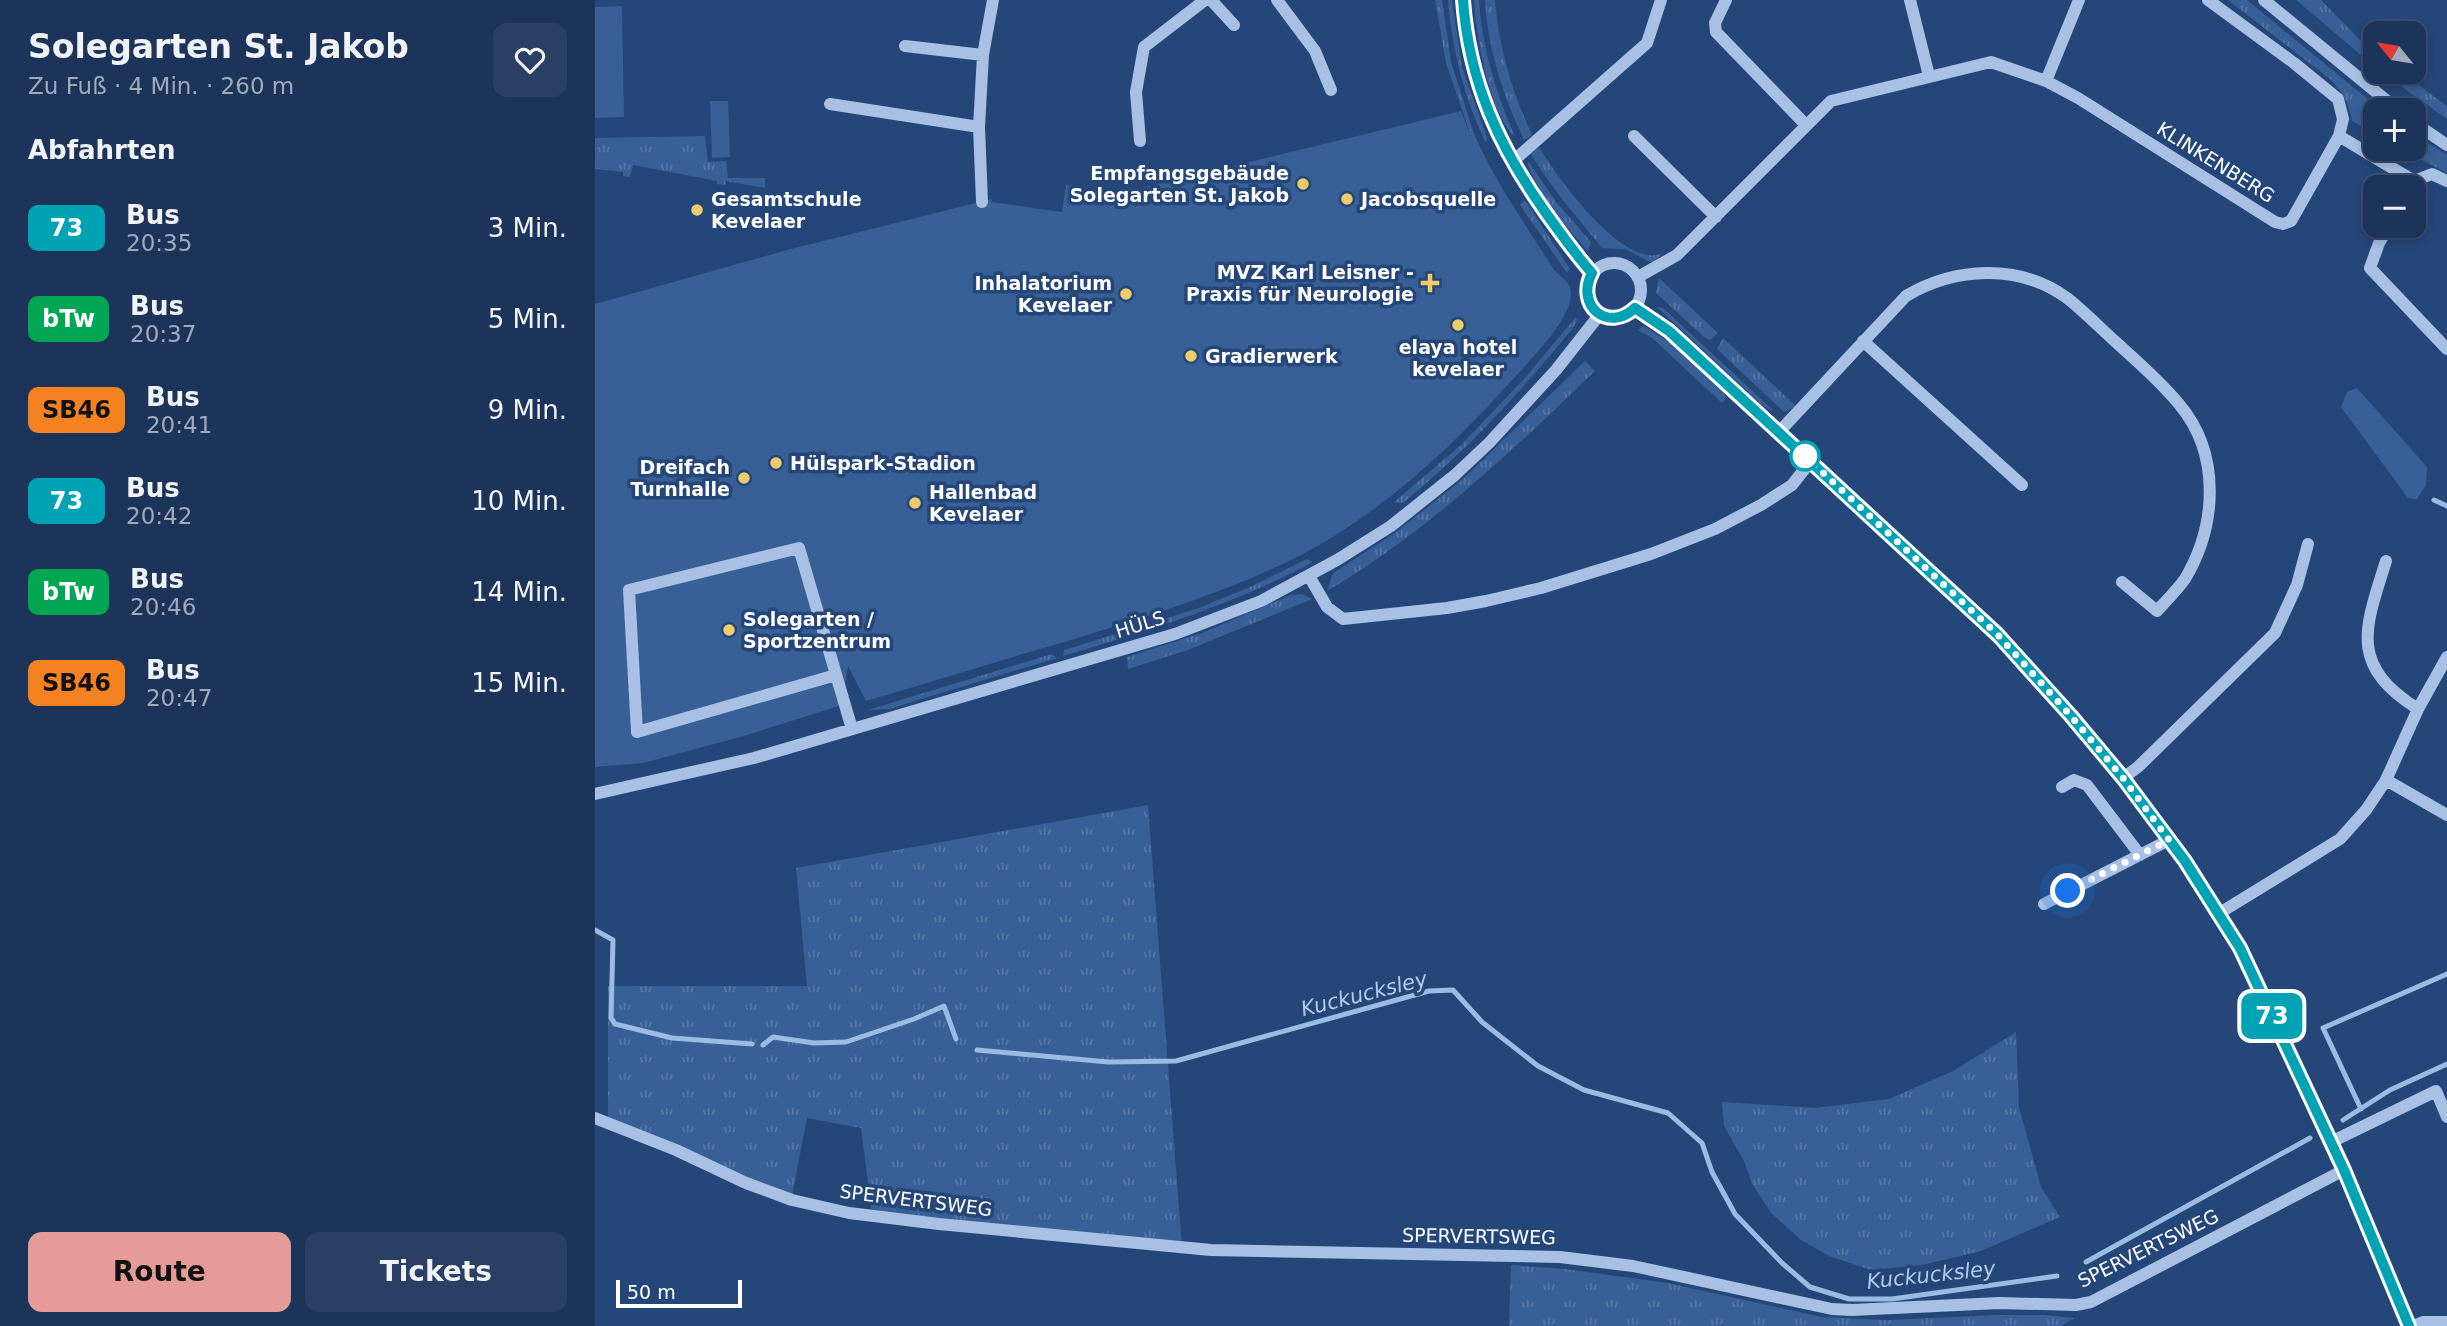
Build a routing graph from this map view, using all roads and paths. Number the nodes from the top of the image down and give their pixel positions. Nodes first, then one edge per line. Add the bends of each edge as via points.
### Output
1 (993, 0) edge
2 (1205, 0) edge
3 (1211, 0) edge
4 (1277, 0) edge
5 (1463, 0) edge
6 (1661, 0) edge
7 (1726, 0) edge
8 (1910, 0) edge
9 (2079, 0) edge
10 (2208, 0) edge
11 (2264, 0) edge
12 (1234, 25) dead end
13 (905, 46) dead end
14 (983, 55) junction
15 (1929, 76) junction
16 (2046, 81) junction
17 (1331, 90) dead end
18 (2383, 98) edge
19 (830, 104) dead end
20 (1806, 125) junction
21 (979, 127) junction
22 (2426, 131) edge
23 (1634, 136) dead end
24 (2339, 136) junction
25 (1140, 141) dead end
26 (2447, 145) edge
27 (1512, 162) junction
28 (2398, 175) edge
29 (2426, 177) edge
30 (2447, 181) edge
31 (982, 202) dead end
32 (1716, 217) junction
33 (2384, 238) edge
34 (1592, 273) junction
35 (1637, 277) junction
36 (1635, 308) junction
37 (1600, 314) junction
38 (1863, 341) junction
39 (2447, 349) edge
40 (1779, 432) junction
41 (1811, 461) junction
42 (2022, 485) dead end
43 (2308, 544) dead end
44 (2386, 561) dead end
45 (1309, 576) junction
46 (2122, 582) dead end
47 (2447, 657) edge
48 (836, 675) junction
49 (2418, 709) junction
50 (852, 729) junction
51 (2123, 778) junction
52 (2386, 780) junction
53 (2062, 787) dead end
54 (595, 794) edge
55 (2447, 815) edge
56 (2169, 840) junction
57 (2140, 855) junction
58 (2045, 904) dead end
59 (2218, 914) junction
60 (2447, 1117) edge
61 (595, 1118) edge
62 (2331, 1142) junction
63 (2344, 1170) junction
64 (2447, 1322) edge
65 (2411, 1326) edge

1 - 14 street
2 - 25 street via 1144,47 1136,92
3 - 12 street
4 - 17 street via 1315,51
5 - 27 street via 1483,99
6 - 27 street via 1647,43
7 - 20 street via 1717,14 1716,32
8 - 15 street
9 - 16 street
10 - 24 street, KLINKENBERG via 2338,99 2343,119
11 - 18 street
13 - 14 street
14 - 21 street
15 - 16 street, KLINKENBERG via 1991,62
15 - 20 street, KLINKENBERG via 1831,101
16 - 24 street, KLINKENBERG via 2283,224 2291,221
19 - 21 street
20 - 32 street, KLINKENBERG
21 - 31 street
22 - 26 street
23 - 32 street
24 - 28 street
27 - 34 street
29 - 30 street via 2433,174
32 - 35 street, KLINKENBERG via 1677,255
33 - 39 street via 2370,268
34 - 35 street via 1616,263
34 - 37 street via 1586,291
35 - 36 street via 1641,293
36 - 37 street via 1615,318
36 - 40 street via 1669,331
37 - 45 street, HÜLS via 1556,370 1455,475 1391,526
38 - 40 street
38 - 42 street
38 - 46 street via 1906,296 1927,284 1968,273 1998,273 2027,278 2067,298 2148,372 2180,405 2204,447 2211,494 2207,530 2184,580 2157,611
40 - 41 street
41 - 45 street via 1781,493 1715,529 1651,554 1515,595 1343,619 1327,607
41 - 51 street via 1998,635
43 - 51 street via 2297,584 2275,633
44 - 49 street via 2369,615 2367,648 2382,679
45 - 50 street, HÜLS via 1175,634
47 - 49 street
48 - 48 street via 799,548 629,590 637,732
48 - 50 street
49 - 52 street
50 - 54 street, HÜLS via 754,758
51 - 56 street
52 - 55 street
52 - 59 street via 2340,839
53 - 57 street via 2074,780 2087,785
56 - 57 street
56 - 59 street
57 - 58 street
59 - 62 street via 2240,948
60 - 62 street via 2436,1091
61 - 63 street, SPERVERTSWEG via 746,1183 849,1213 1211,1250 1560,1257 1633,1266 1832,1309 1861,1310 2091,1302
62 - 63 street
63 - 65 street
64 - 65 street

